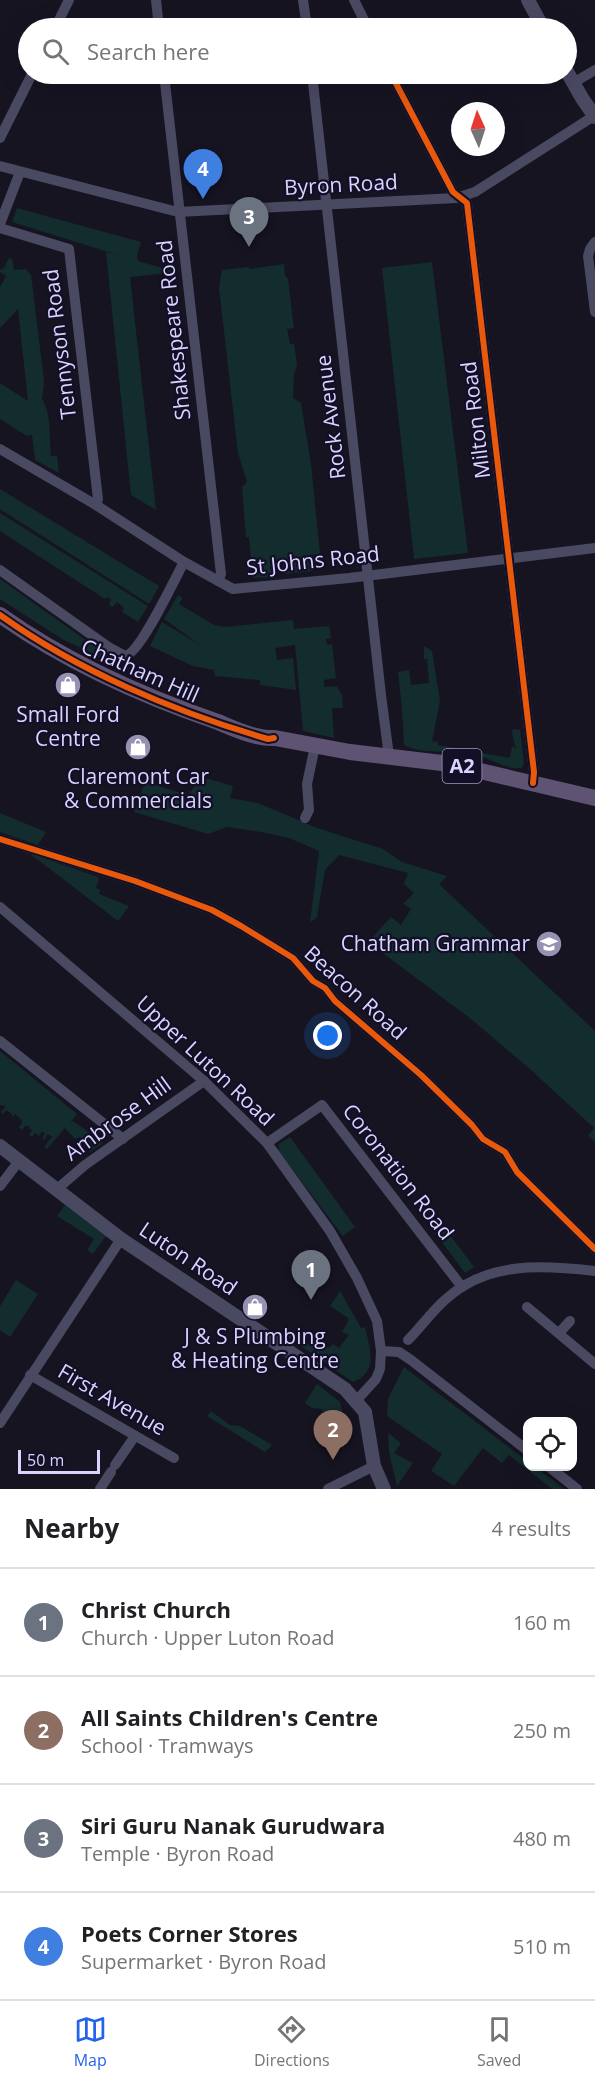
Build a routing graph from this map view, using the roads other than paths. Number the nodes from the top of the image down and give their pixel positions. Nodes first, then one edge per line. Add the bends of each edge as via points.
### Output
1 (69, 0) edge
2 (156, 0) edge
3 (303, 0) edge
4 (354, 0) edge
5 (528, 0) edge
6 (60, 18) edge
7 (158, 18) edge
8 (306, 18) edge
9 (363, 18) edge
10 (538, 18) edge
11 (595, 70) edge
12 (577, 74) edge
13 (27, 84) edge
14 (165, 84) edge
15 (313, 84) edge
16 (396, 84) edge
17 (575, 84) edge
18 (595, 117) edge
19 (0, 138) edge
20 (0, 166) edge
21 (20, 172) junction
22 (460, 197) junction
23 (326, 205) junction
24 (181, 212) junction
25 (0, 226) edge
26 (595, 242) edge
27 (595, 312) edge
28 (0, 449) edge
29 (96, 505) junction
30 (595, 548) edge
31 (509, 559) junction
32 (184, 562) junction
33 (0, 570) edge
34 (369, 575) junction
35 (219, 581) junction
36 (0, 615) edge
37 (315, 746) junction
38 (389, 756) junction
39 (533, 783) junction
40 (595, 798) edge
41 (305, 818) dead end
42 (0, 839) edge
43 (0, 907) edge
44 (0, 1041) edge
45 (204, 1081) junction
46 (123, 1139) junction
47 (267, 1143) junction
48 (0, 1146) edge
49 (19, 1161) junction
50 (0, 1186) edge
51 (56, 1190) junction
52 (121, 1239) junction
53 (595, 1249) edge
54 (595, 1271) edge
55 (462, 1287) junction
56 (527, 1307) dead end
57 (570, 1321) dead end
58 (559, 1333) junction
59 (408, 1340) dead end
60 (381, 1351) junction
61 (595, 1364) edge
62 (30, 1375) junction
63 (356, 1401) junction
64 (0, 1423) edge
65 (135, 1436) junction
66 (523, 1447) edge
67 (174, 1458) dead end
68 (374, 1466) junction
69 (553, 1471) edge
70 (100, 1489) edge
71 (328, 1489) edge
72 (384, 1489) edge
73 (577, 1489) edge

1 - 6 street
2 - 7 street
3 - 8 street
4 - 9 street
5 - 10 street
11 - 12 street
13 - 19 street
14 - 24 street, Shakespeare Road
15 - 23 street, Rock Avenue
16 - 22 street, Milton Road via 453,192
17 - 18 street
18 - 22 street, Byron Road via 475,192
20 - 21 street, Byron Road
21 - 24 street, Byron Road
21 - 25 street
22 - 23 street, Byron Road
22 - 31 street, Milton Road via 467,205
23 - 24 street, Byron Road
23 - 34 street, Rock Avenue
24 - 35 street, Shakespeare Road via 222,574
25 - 29 street, Tennyson Road via 69,249
26 - 27 street via 588,256
28 - 29 street, St Johns Road
29 - 32 street, St Johns Road
30 - 31 street, St Johns Road
31 - 34 street, St Johns Road
31 - 39 street, Milton Road
32 - 33 street via 141,641 126,656
32 - 35 street, St Johns Road
34 - 35 street, St Johns Road via 239,589
34 - 38 street, Rock Avenue
36 - 37 main road, Chatham Hill / A2 via 61,654 167,704 268,739
37 - 38 main road, Chatham Hill / A2
37 - 41 street
38 - 39 main road, A2 via 456,765
39 - 40 main road, A2
42 - 53 street, Beacon Road via 189,900 235,922 292,958 421,1075 483,1140 505,1152 517,1172
43 - 45 street, Upper Luton Road
44 - 46 street
45 - 46 street, Ambrose Hill
45 - 47 street, Upper Luton Road
46 - 51 street, Ambrose Hill
47 - 55 street, Coronation Road via 322,1105
47 - 60 street, Upper Luton Road via 330,1231 357,1278 376,1321
48 - 49 street, Luton Road
49 - 50 street
49 - 51 street, Luton Road
51 - 52 street, Luton Road
52 - 62 street
52 - 63 street, Luton Road via 335,1382
54 - 55 street via 512,1268 485,1275
55 - 59 street
56 - 58 street
57 - 58 street
58 - 61 street
60 - 63 street, Upper Luton Road via 376,1379
60 - 66 street via 399,1352 411,1360
62 - 64 street
62 - 65 street, First Avenue
63 - 68 street via 365,1412
65 - 67 street, First Avenue
65 - 70 street
68 - 71 street
68 - 72 street
69 - 73 street

